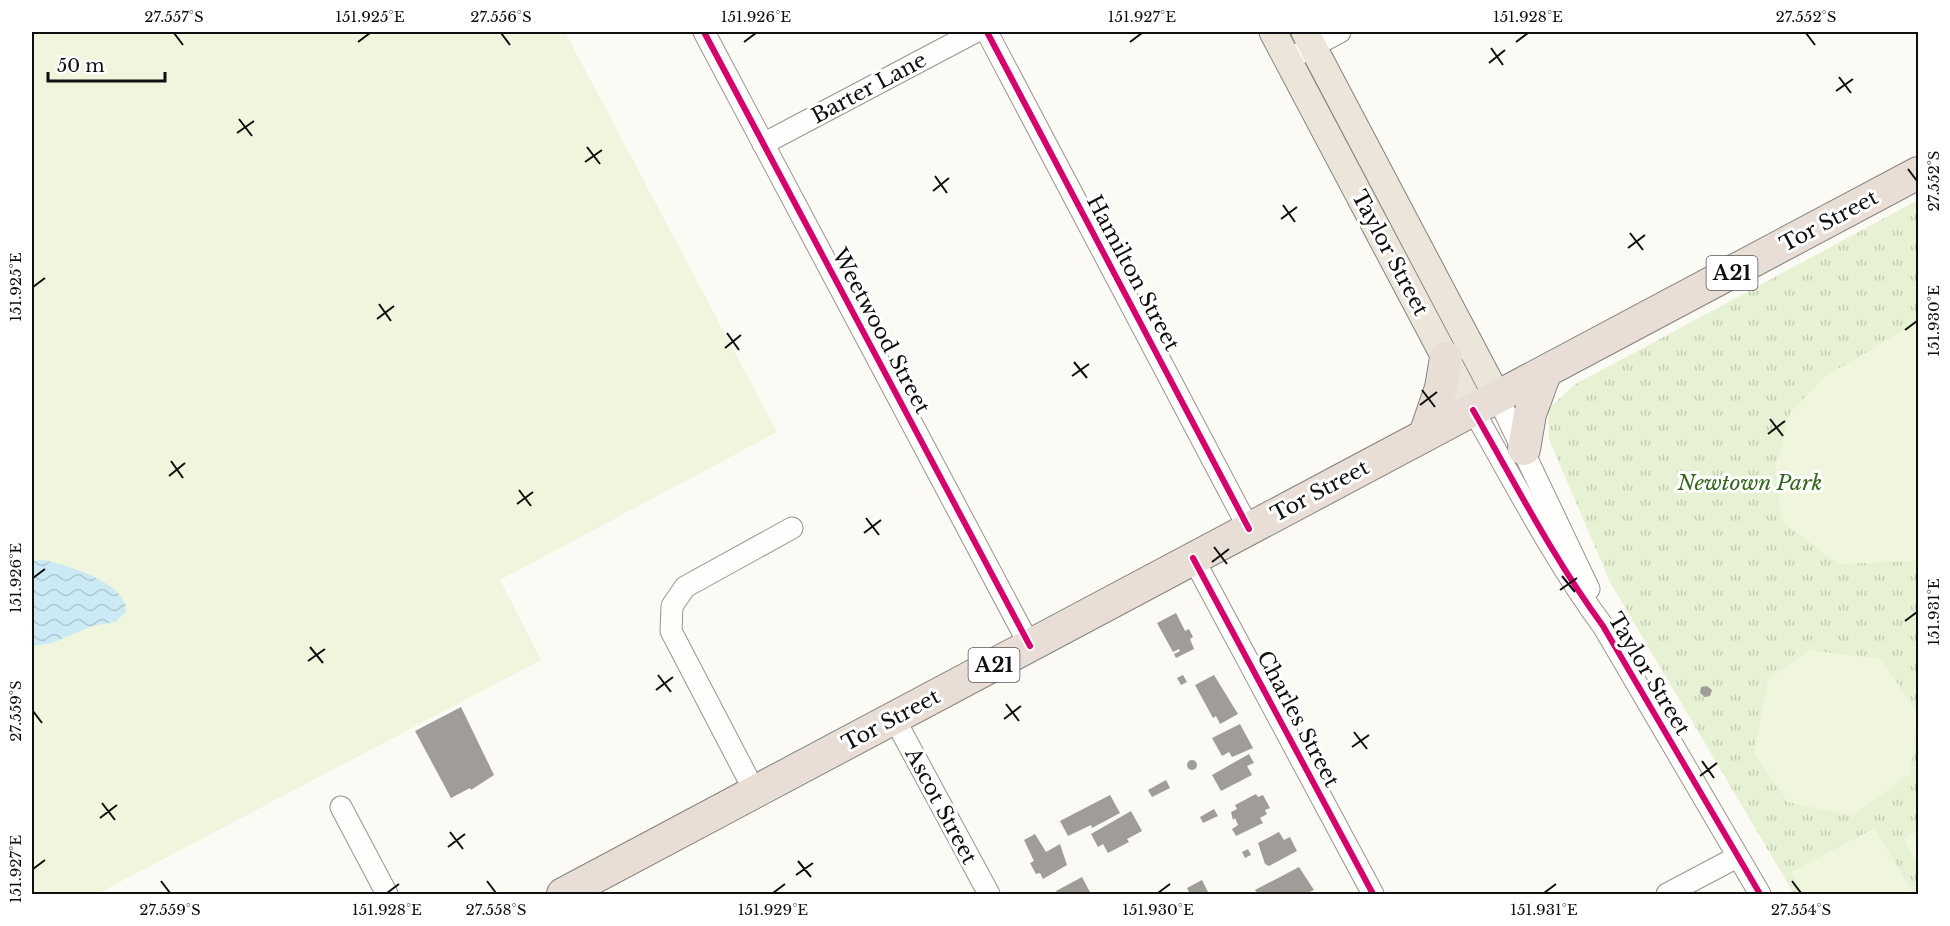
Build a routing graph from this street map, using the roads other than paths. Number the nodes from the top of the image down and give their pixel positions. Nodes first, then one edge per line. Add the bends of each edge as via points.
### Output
1 (704, 32) edge
2 (975, 32) edge
3 (987, 32) edge
4 (1273, 32) edge
5 (1340, 32) edge
6 (1309, 39) edge
7 (1287, 60) junction
8 (763, 144) junction
9 (1918, 173) edge
10 (1446, 358) junction
11 (1545, 373) junction
12 (1486, 404) junction
13 (1425, 435) junction
14 (1524, 449) junction
15 (792, 528) dead end
16 (1250, 529) junction
17 (1193, 558) junction
18 (1603, 626) junction
19 (1030, 646) junction
20 (894, 718) junction
21 (755, 792) junction
22 (341, 807) dead end
23 (1737, 857) junction
24 (387, 894) edge
25 (563, 894) edge
26 (989, 894) edge
27 (1374, 894) edge
28 (1667, 894) edge
29 (1760, 894) edge

1 - 8 street, Weetwood Street
2 - 8 street, Barter Lane
3 - 16 street, Hamilton Street
4 - 7 main road, Taylor Street
5 - 6 street
6 - 7 street
6 - 12 main road, Taylor Street
7 - 10 main road, Taylor Street
8 - 19 street, Weetwood Street
9 - 11 highway, Tor Street / A21
10 - 12 main road, Taylor Street
10 - 13 highway via 1441,388
11 - 12 highway, Tor Street / A21
11 - 14 highway via 1530,414
12 - 13 highway, Tor Street / A21
12 - 14 street, Taylor Street
12 - 18 street, Taylor Street via 1570,580
13 - 16 highway, Tor Street / A21
14 - 18 street, Taylor Street
15 - 21 street via 685,587 672,606 671,631
16 - 17 highway, Tor Street / A21
17 - 19 highway, Tor Street / A21
17 - 27 street, Charles Street
18 - 23 street, Taylor Street
19 - 20 highway, Tor Street / A21
20 - 21 highway, Tor Street / A21
20 - 26 street, Ascot Street
21 - 25 highway, Tor Street / A21
22 - 24 street
23 - 28 street
23 - 29 street, Taylor Street

